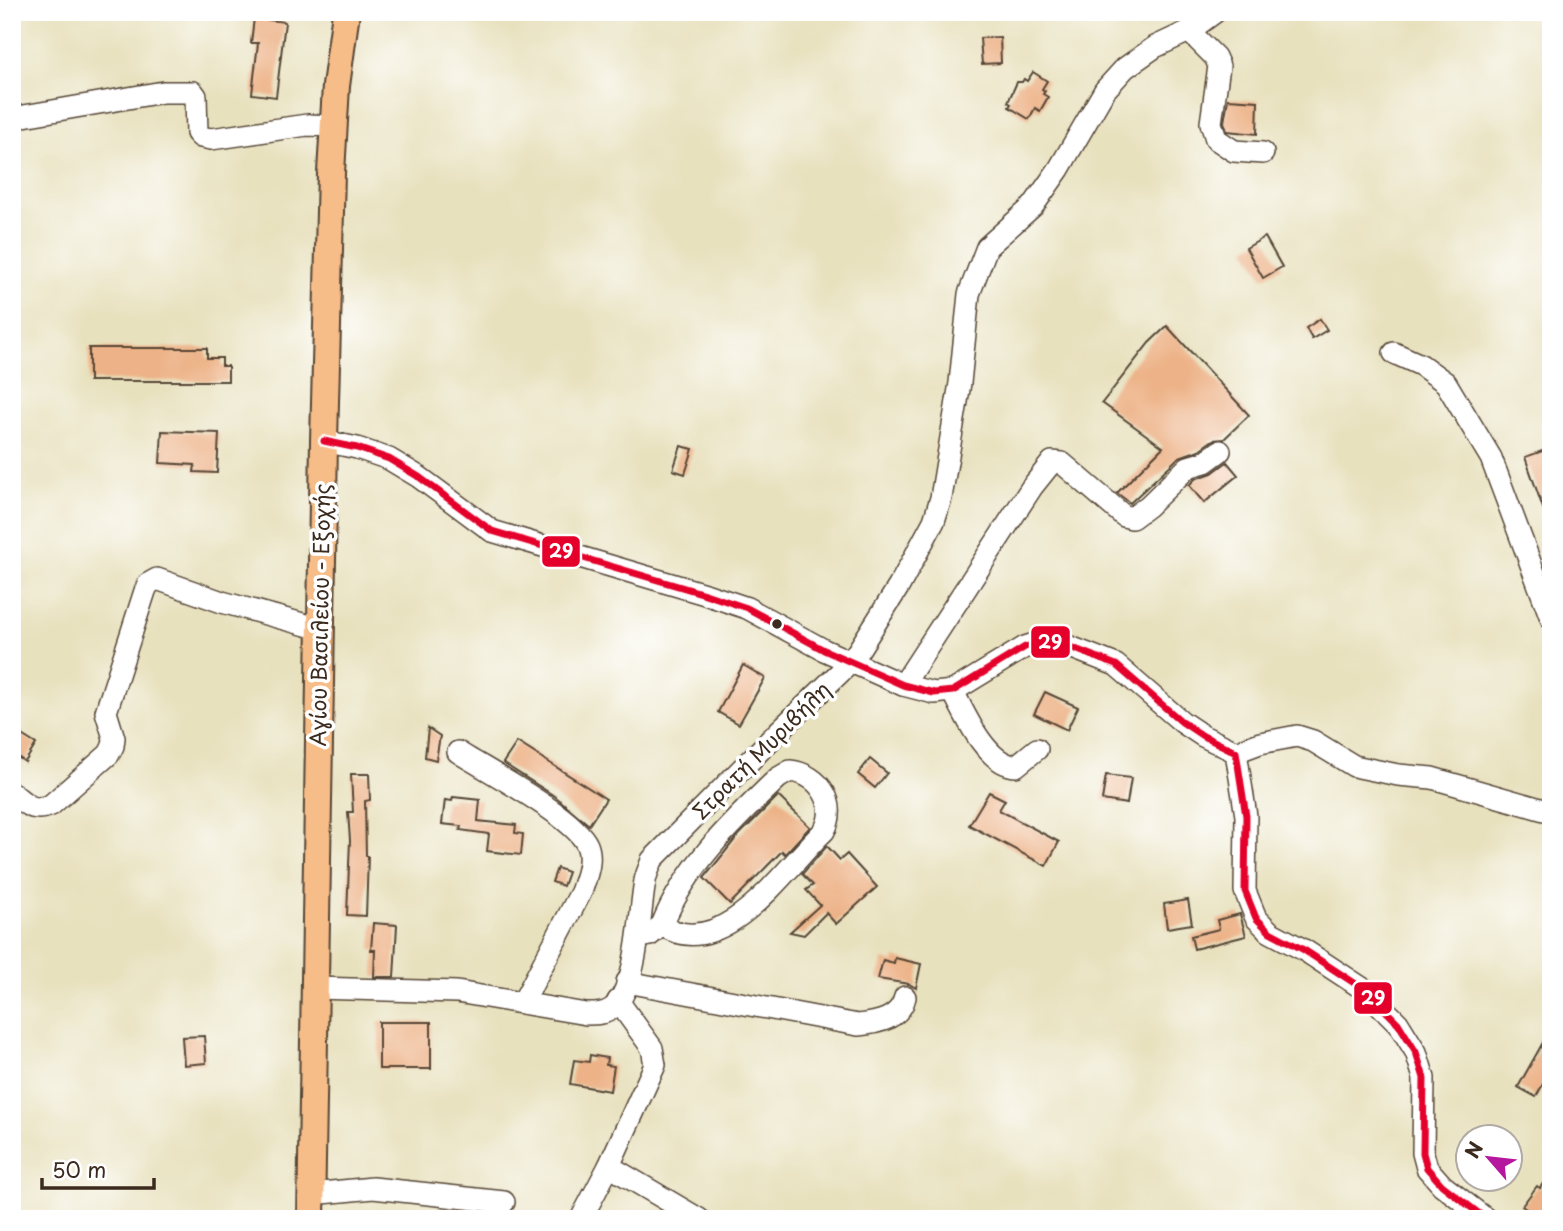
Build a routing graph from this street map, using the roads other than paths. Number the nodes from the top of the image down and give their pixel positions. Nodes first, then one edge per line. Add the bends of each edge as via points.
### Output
1 (346, 12) edge
2 (1215, 12) edge
3 (1189, 30) junction
4 (12, 118) edge
5 (334, 125) junction
6 (1263, 153) dead end
7 (1394, 353) dead end
8 (324, 441) junction
9 (1220, 450) dead end
10 (1551, 618) edge
11 (321, 629) junction
12 (850, 662) junction
13 (904, 685) junction
14 (953, 691) junction
15 (1037, 749) dead end
16 (458, 752) dead end
17 (1236, 752) junction
18 (12, 793) edge
19 (1551, 812) edge
20 (662, 925) junction
21 (639, 937) junction
22 (315, 988) junction
23 (623, 992) junction
24 (905, 997) dead end
25 (523, 1002) junction
26 (609, 1167) junction
27 (504, 1202) dead end
28 (311, 1206) edge
29 (581, 1219) edge
30 (699, 1219) edge
31 (1486, 1219) edge

1 - 5 main road, Αγίου Βασιλείου - Εξοχής
2 - 3 street, Στρατή Μυριβήλη
3 - 6 street via 1219,66 1211,123 1216,139 1234,151
3 - 12 street, Στρατή Μυριβήλη via 1125,68 1104,90 1033,206 987,247 969,294 960,383 934,521
4 - 5 street via 187,91 196,96 201,137
5 - 8 main road, Αγίου Βασιλείου - Εξοχής
7 - 10 street via 1446,383 1491,458
8 - 11 main road, Αγίου Βασιλείου - Εξοχής
8 - 12 street via 389,458 492,531 747,608
9 - 13 street via 1205,462 1188,467 1132,518 1062,463 1052,462
11 - 18 street via 152,580 106,712 114,738 109,754 40,810
11 - 22 main road, Αγίου Βασιλείου - Εξοχής
12 - 13 street
12 - 21 street, Στρατή Μυριβήλη via 652,860 645,880
13 - 14 street via 934,693
14 - 15 street via 1000,762 1016,766
14 - 17 street via 1025,647 1044,640 1060,643 1116,665 1182,722
16 - 25 street via 558,815 588,847 588,873 581,892
17 - 19 street via 1297,736 1354,766 1432,778
17 - 31 street via 1246,816 1245,891 1256,918 1270,932 1365,990 1398,1023 1416,1052 1424,1078 1427,1168
20 - 20 street via 674,933 706,933 742,916 824,831 830,820 827,798 816,781 790,771 778,778 698,861
20 - 21 street
21 - 23 street, Στρατή Μυριβήλη
22 - 25 street via 457,992
22 - 28 main road, Αγίου Βασιλείου - Εξοχής
23 - 24 street via 858,1025 889,1018
23 - 25 street via 611,1009 593,1014
23 - 26 street via 652,1048 655,1065
26 - 29 street
26 - 30 street
27 - 28 street via 373,1188

